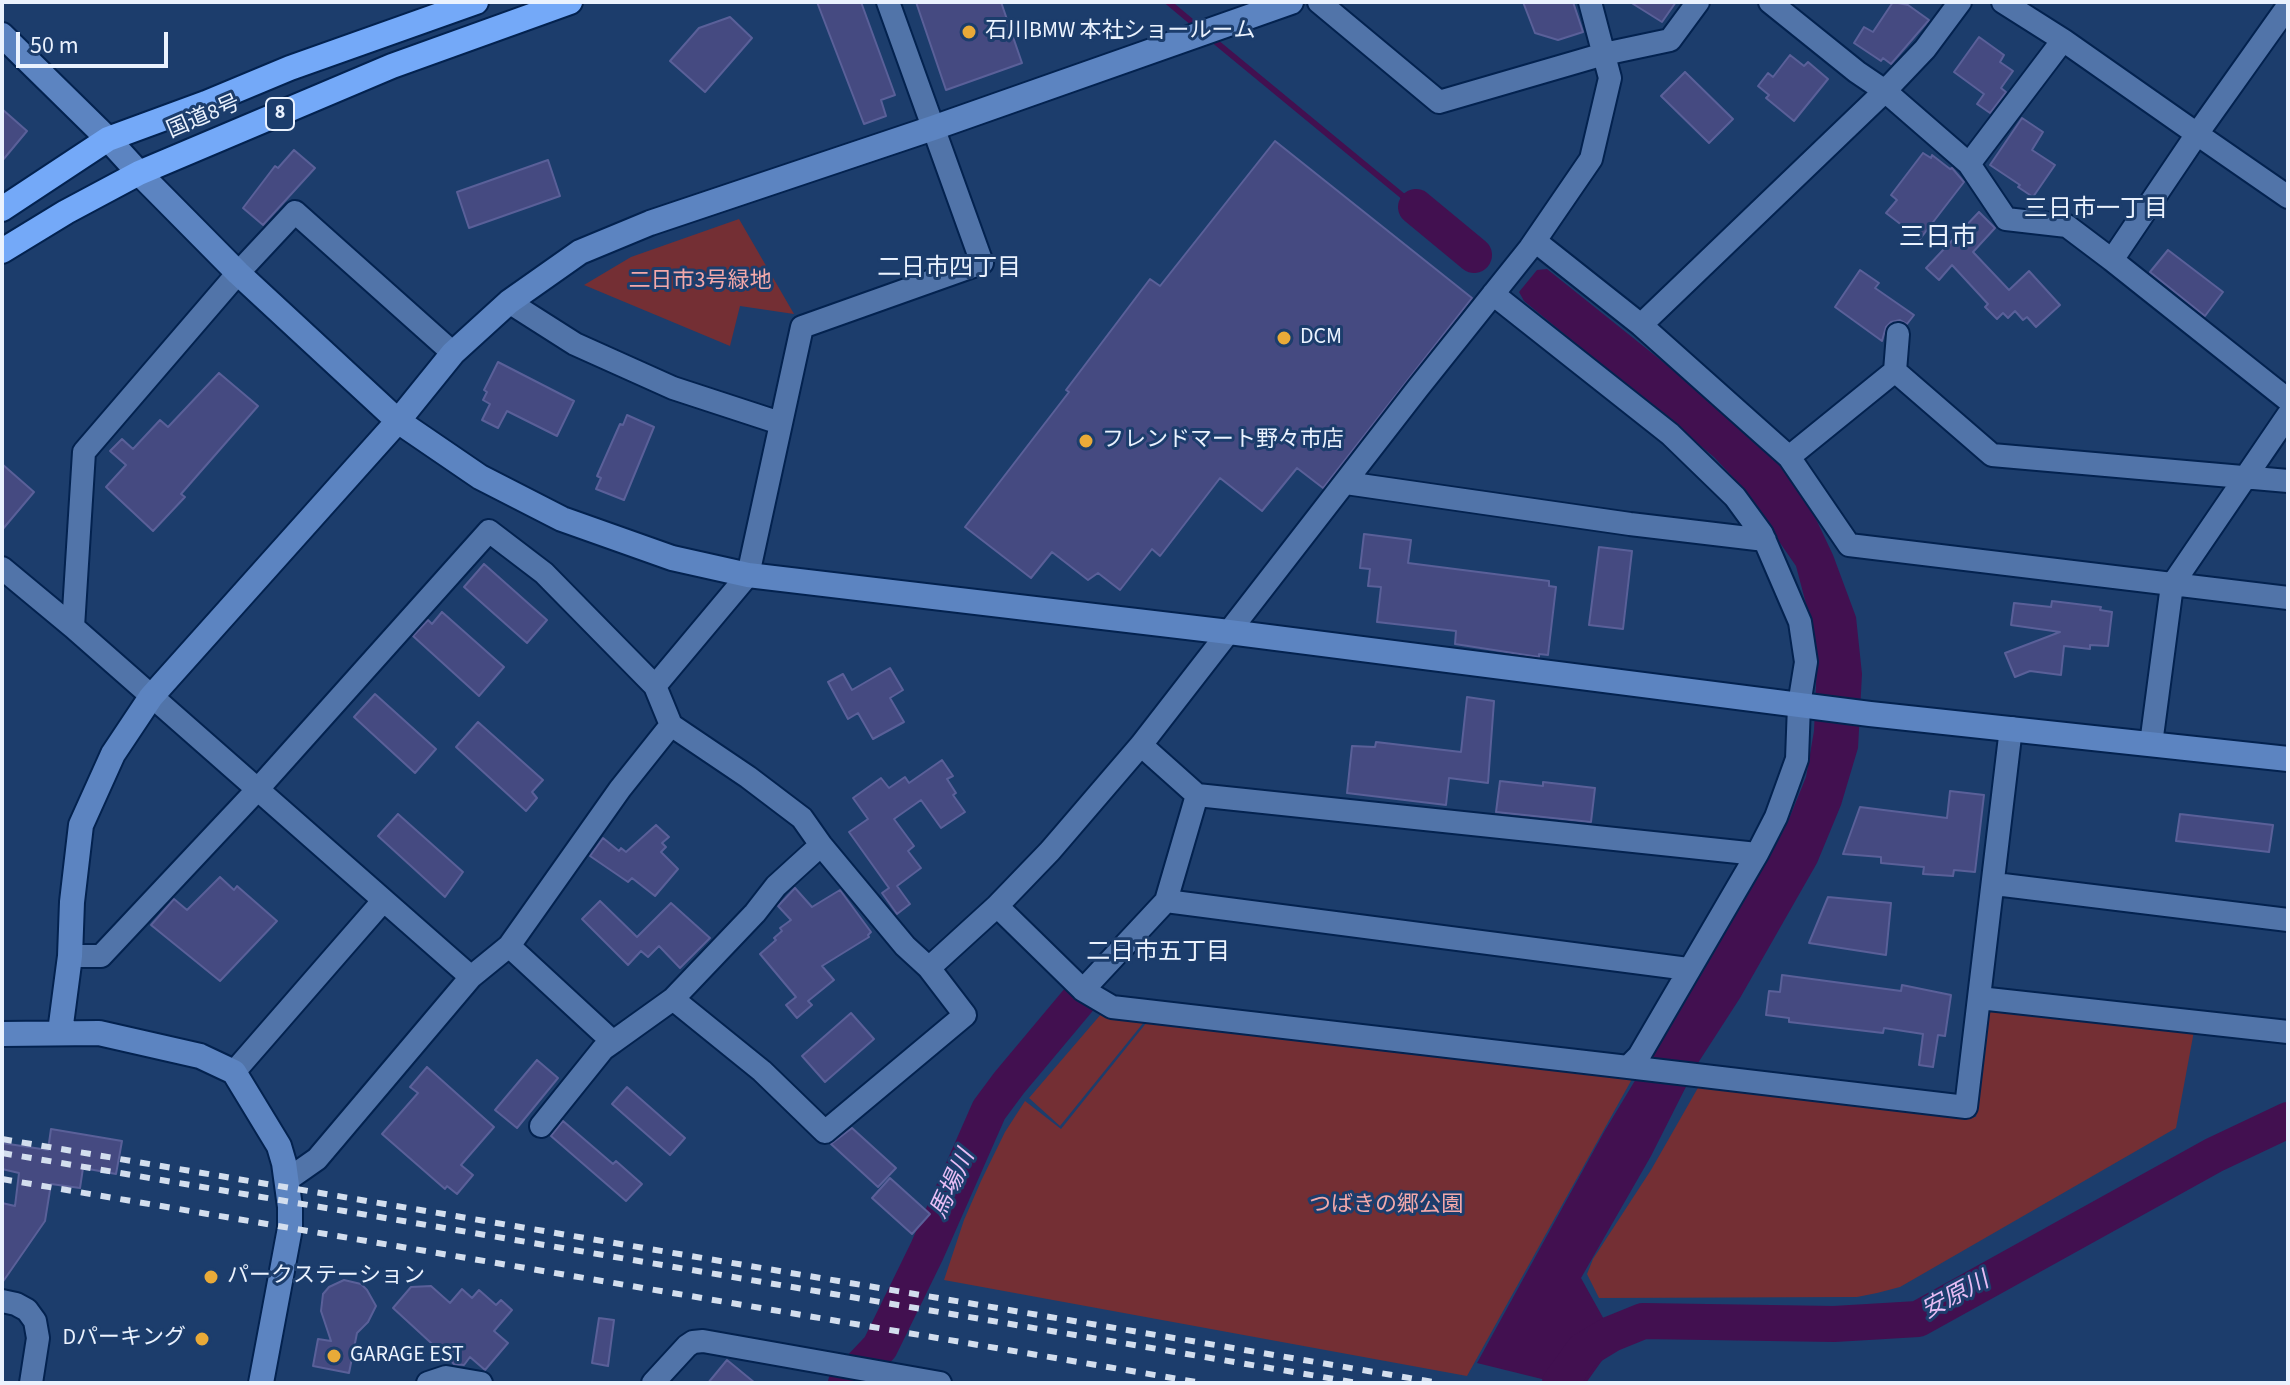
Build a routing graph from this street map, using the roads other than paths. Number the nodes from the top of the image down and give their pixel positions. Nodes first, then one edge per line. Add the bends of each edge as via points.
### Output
1 (476, 2) edge
2 (570, 2) edge
3 (888, 2) edge
4 (1291, 2) edge
5 (1319, 2) edge
6 (1590, 2) edge
7 (1698, 2) edge
8 (1770, 2) edge
9 (1960, 2) edge
10 (2003, 2) edge
11 (2288, 6) edge
12 (2, 35) edge
13 (2063, 40) junction
14 (1604, 54) junction
15 (1885, 91) junction
16 (933, 128) junction
17 (2197, 134) junction
18 (108, 139) junction
19 (1969, 164) junction
20 (139, 173) junction
21 (2288, 197) edge
22 (2, 209) edge
23 (1533, 245) junction
24 (2, 251) edge
25 (2112, 260) junction
26 (238, 273) junction
27 (1496, 291) junction
28 (509, 302) junction
29 (1641, 325) junction
30 (1898, 334) dead end
31 (453, 353) junction
32 (1895, 371) junction
33 (2288, 400) edge
34 (2288, 415) edge
35 (398, 421) junction
36 (780, 423) junction
37 (1789, 457) junction
38 (2243, 478) junction
39 (2288, 481) edge
40 (1346, 483) junction
41 (1765, 540) junction
42 (2, 568) edge
43 (748, 575) junction
44 (2172, 585) junction
45 (2288, 598) edge
46 (73, 627) junction
47 (1229, 632) junction
48 (655, 686) junction
49 (151, 697) junction
50 (1799, 705) junction
51 (671, 725) junction
52 (2011, 728) junction
53 (2151, 744) junction
54 (1141, 745) junction
55 (2288, 759) edge
56 (257, 790) junction
57 (1197, 795) junction
58 (821, 845) junction
59 (1757, 854) junction
60 (1995, 884) junction
61 (383, 901) junction
62 (1166, 901) junction
63 (997, 906) junction
64 (2288, 920) edge
65 (509, 946) junction
66 (70, 956) junction
67 (929, 968) junction
68 (1688, 969) junction
69 (471, 977) junction
70 (1083, 990) junction
71 (1979, 998) junction
72 (673, 999) junction
73 (60, 1032) junction
74 (2288, 1032) edge
75 (2, 1034) edge
76 (613, 1042) junction
77 (1628, 1067) junction
78 (234, 1072) junction
79 (541, 1126) dead end
80 (287, 1180) junction
81 (2, 1301) edge
82 (932, 1382) edge
83 (31, 1383) edge
84 (261, 1383) edge
85 (428, 1383) edge
86 (481, 1383) edge
87 (653, 1383) edge

1 - 18 highway, 国道8号 / 8
2 - 20 highway, 国道8号 / 8 via 392,66
3 - 16 street
4 - 16 street
5 - 14 street via 1439,102
6 - 14 street
7 - 14 street via 1670,40
8 - 15 street
9 - 15 street
10 - 13 street
11 - 17 street
12 - 18 street
13 - 17 street
13 - 19 street
14 - 23 street via 1610,78 1591,159
15 - 19 street
15 - 29 street
16 - 28 street via 650,223 580,252
16 - 36 street via 982,263 802,327
17 - 21 street
17 - 25 street
18 - 20 street
18 - 22 highway, 国道8号 / 8
19 - 25 street via 2006,219 2067,226
20 - 24 highway, 国道8号 / 8
20 - 26 street
23 - 27 street
23 - 29 street
25 - 33 street
26 - 31 street via 295,212
26 - 35 street
26 - 46 street via 84,452
27 - 40 street
27 - 41 street via 1670,434 1735,497
28 - 31 street
28 - 36 street via 575,344 673,388
29 - 37 street
30 - 32 street
31 - 35 street
32 - 37 street
32 - 38 street via 1992,455
34 - 38 street
35 - 43 street via 480,477 562,519 672,558
35 - 49 street
36 - 43 street
37 - 44 street via 1849,545
38 - 39 street
38 - 44 street
40 - 41 street
40 - 47 street
41 - 50 street via 1800,622 1806,662
42 - 46 street
43 - 47 street
43 - 48 street
44 - 45 street
44 - 53 street
46 - 49 street
47 - 50 street
47 - 54 street
48 - 51 street
48 - 56 street via 544,573 489,531
49 - 56 street
49 - 66 street via 113,754 81,825
50 - 52 street
50 - 59 street via 1797,759
51 - 58 street via 802,818
51 - 65 street
52 - 53 street
52 - 60 street
53 - 55 street
54 - 57 street
54 - 63 street
56 - 61 street
56 - 66 street via 101,956
57 - 59 street
57 - 62 street
58 - 67 street
58 - 72 street via 776,886
59 - 68 street
60 - 64 street
60 - 71 street
61 - 69 street
61 - 78 street
62 - 68 street
62 - 70 street
63 - 67 street
63 - 70 street
65 - 69 street
65 - 76 street
66 - 73 street
67 - 72 street via 965,1015 825,1132 762,1071
68 - 77 street
69 - 80 street via 317,1159
70 - 77 street via 1112,1007
71 - 74 street
71 - 77 street via 1966,1107
72 - 76 street
73 - 75 street
73 - 78 street via 99,1033 165,1047
76 - 79 street
78 - 80 street via 279,1146
80 - 84 street via 290,1228
81 - 83 street via 27,1310 35,1321 38,1338
82 - 87 street via 703,1341 687,1346
85 - 86 street via 446,1377

